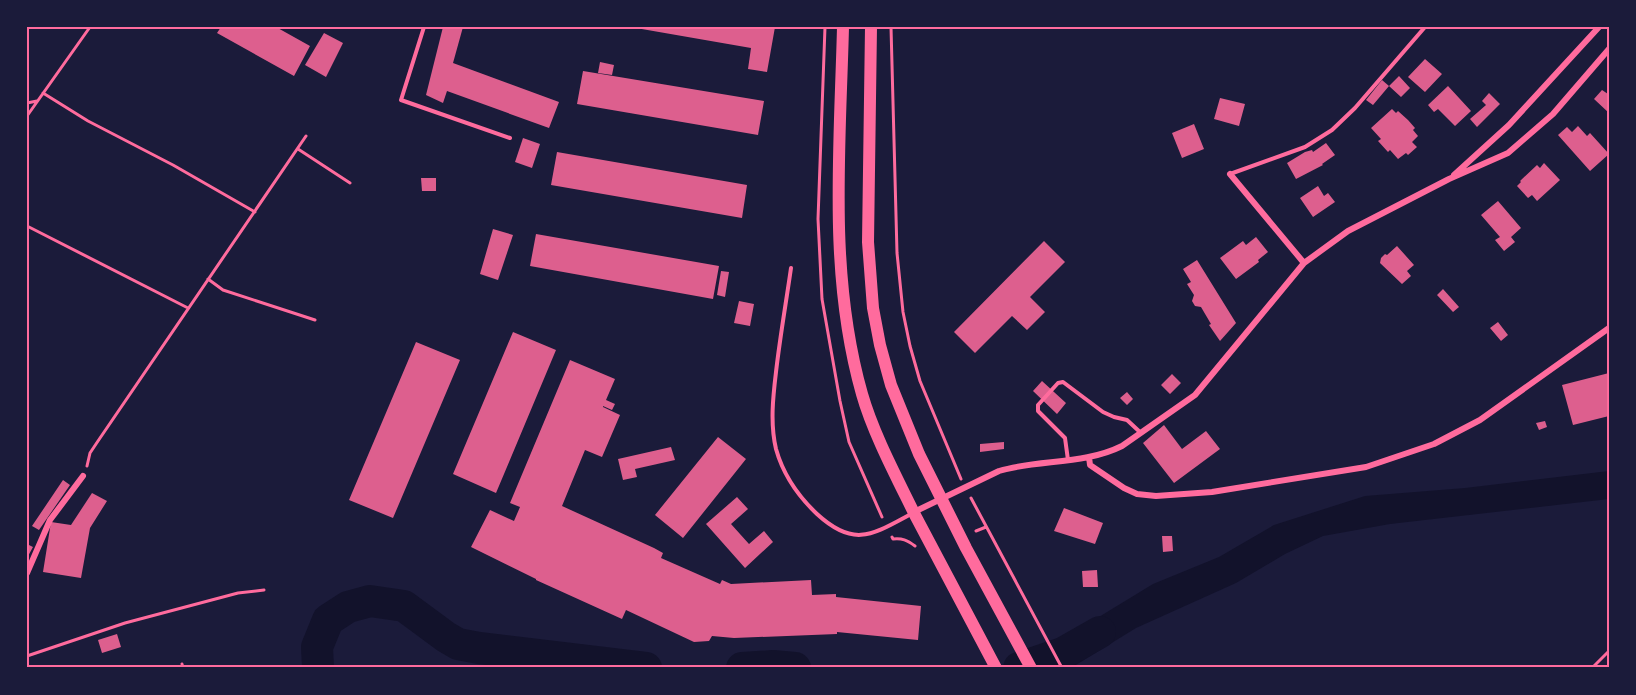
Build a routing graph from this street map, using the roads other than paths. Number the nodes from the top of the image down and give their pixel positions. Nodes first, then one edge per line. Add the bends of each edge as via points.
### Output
1 (424, 27) edge
2 (843, 27) edge
3 (871, 27) edge
4 (1425, 27) edge
5 (1599, 27) edge
6 (1609, 49) edge
7 (510, 138) dead end
8 (1230, 174) joint
9 (1449, 179) junction
10 (1305, 263) junction
11 (791, 268) dead end
12 (1609, 328) edge
13 (1141, 433) junction
14 (1089, 457) junction
15 (1069, 460) junction
16 (82, 476) road end
17 (941, 498) junction
18 (914, 512) junction
19 (27, 573) edge
20 (996, 668) edge
21 (1031, 668) edge

1 - 7 lane via 401,100
2 - 18 main road via 839,219 846,321 855,370 870,418
3 - 17 main road via 868,242 873,308 891,385
4 - 8 lane via 1332,130 1305,147
5 - 9 street via 1509,125
6 - 9 street via 1553,114 1508,153
8 - 10 street
9 - 10 street via 1348,231
10 - 13 street via 1195,395
11 - 18 lane via 774,393 773,433 782,467 811,507 831,524 855,536 876,532
12 - 14 street via 1480,420 1434,444 1366,468 1212,492 1156,496 1124,488 1090,465
13 - 14 street via 1113,450
13 - 15 lane via 1128,420 1103,412 1063,382 1058,383 1038,405 1038,411 1065,438
14 - 15 street
15 - 17 street via 1012,467
16 - 19 street via 50,520
17 - 18 street
17 - 21 main road
18 - 20 main road

